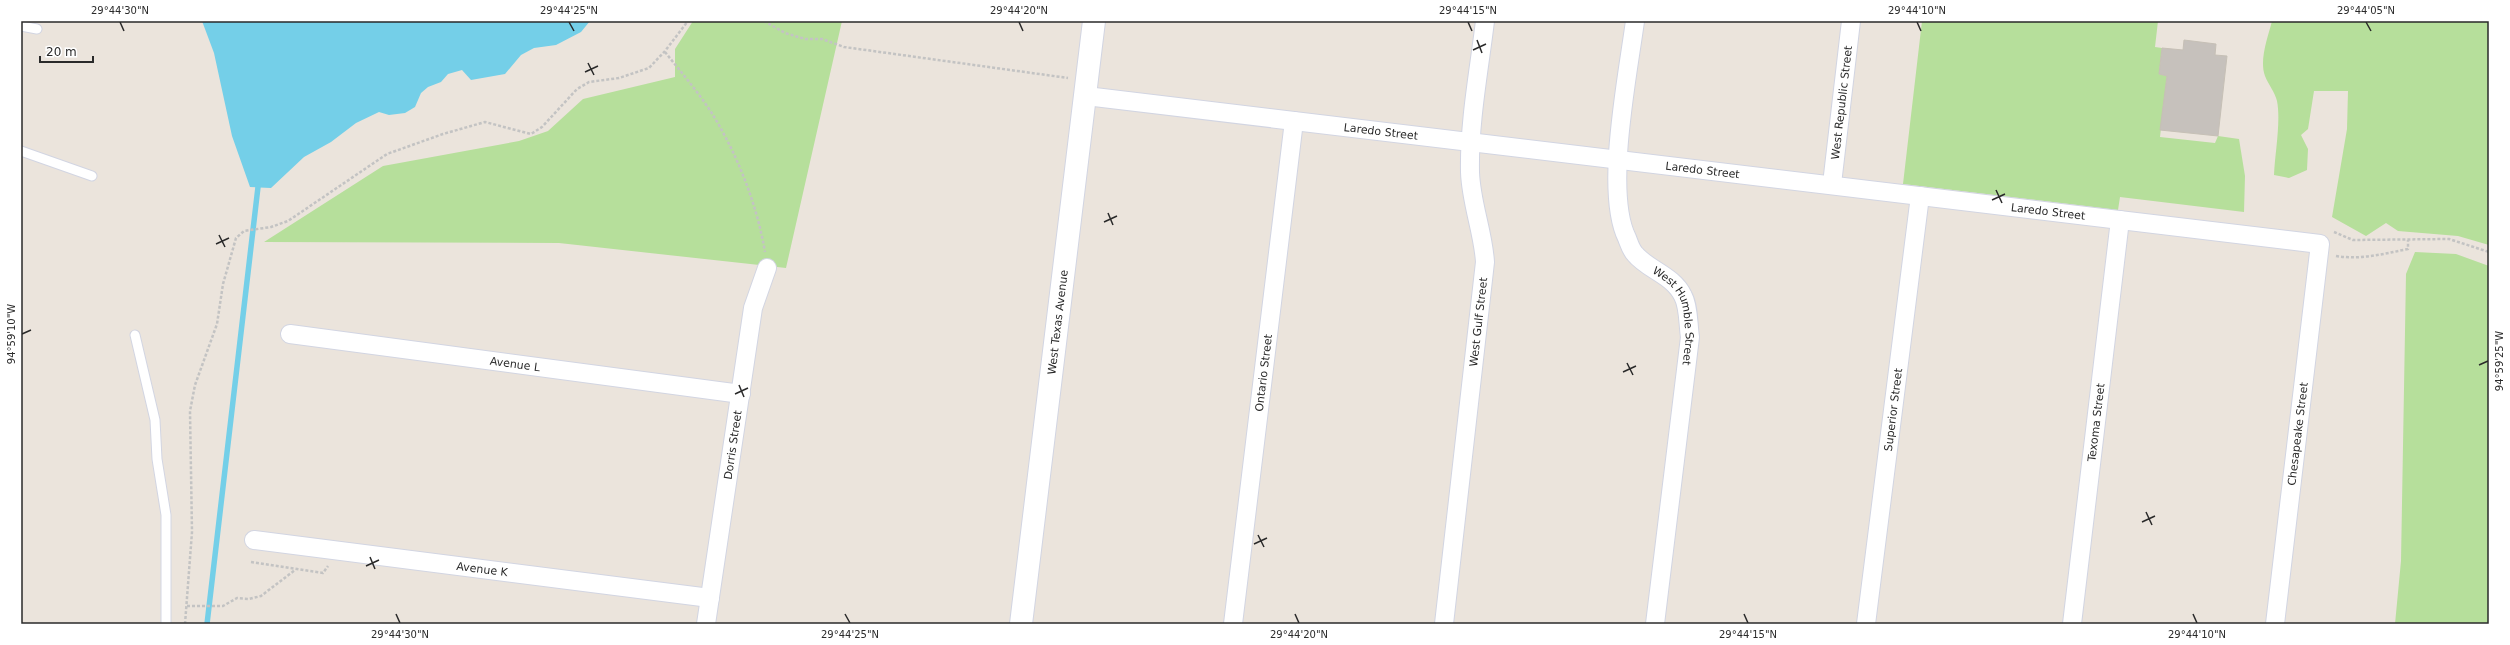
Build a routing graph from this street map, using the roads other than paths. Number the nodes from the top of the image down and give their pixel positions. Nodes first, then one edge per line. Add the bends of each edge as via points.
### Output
1 (1094, 21) edge
2 (1485, 21) edge
3 (1635, 21) edge
4 (1851, 21) edge
5 (21, 26) edge
6 (37, 30) dead end
7 (1086, 88) junction
8 (1294, 121) junction
9 (1471, 143) junction
10 (21, 151) edge
11 (1618, 159) junction
12 (92, 176) dead end
13 (1832, 184) junction
14 (1920, 196) junction
15 (2120, 220) junction
16 (2326, 250) joint
17 (767, 268) road end
18 (290, 334) dead end
19 (135, 335) dead end
20 (741, 394) junction
21 (254, 540) dead end
22 (710, 598) junction
23 (166, 624) edge
24 (706, 624) edge
25 (1021, 624) edge
26 (1233, 624) edge
27 (1444, 624) edge
28 (1655, 624) edge
29 (1866, 624) edge
30 (2072, 624) edge
31 (2275, 624) edge

1 - 7 street, West Texas Avenue
2 - 9 street, West Gulf Street
3 - 11 street, West Humble Street
4 - 13 street, West Republic Street
5 - 6 lane
7 - 8 street, Laredo Street
7 - 25 street, West Texas Avenue
8 - 9 street, Laredo Street
8 - 26 street, Ontario Street
9 - 11 street, Laredo Street
9 - 27 street, West Gulf Street via 1472,195 1484,242 1485,262
10 - 12 lane
11 - 13 street, Laredo Street
11 - 28 street, West Humble Street via 1617,186 1625,235 1635,254 1666,276 1683,296 1690,338
13 - 14 street, Laredo Street
14 - 15 street, Laredo Street
14 - 29 street, Superior Street
15 - 16 street, Laredo Street
15 - 30 street, Texoma Street
16 - 31 street, Chesapeake Street
17 - 20 street, Dorris Street via 753,308
18 - 20 street, Avenue L
19 - 23 lane via 155,420 157,459 166,515
20 - 22 street, Dorris Street
21 - 22 street, Avenue K
22 - 24 street, Dorris Street

